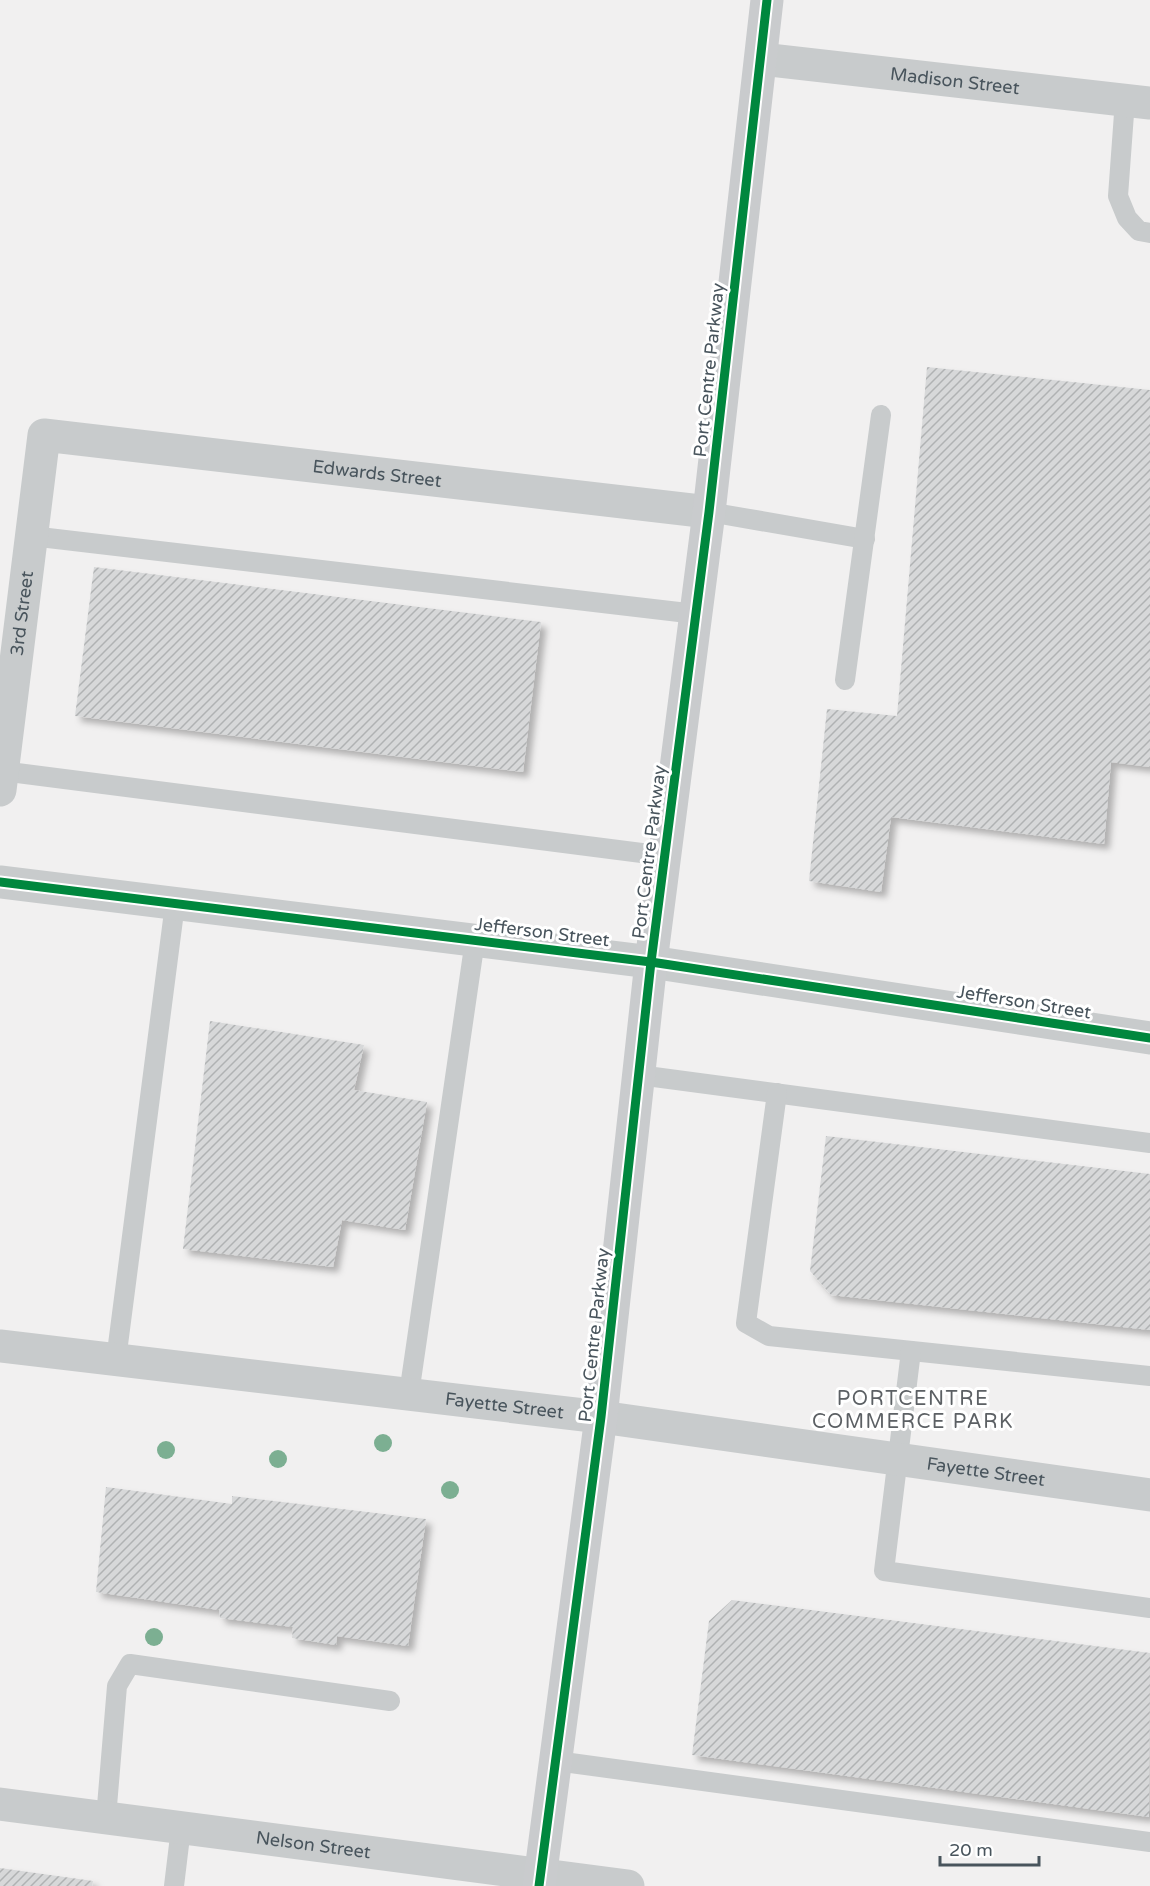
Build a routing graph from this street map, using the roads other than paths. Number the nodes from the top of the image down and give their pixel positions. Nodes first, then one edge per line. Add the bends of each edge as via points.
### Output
1 (767, 0) edge
2 (760, 59) junction
3 (1138, 102) edge
4 (1150, 232) edge
5 (881, 415) dead end
6 (44, 435) joint
7 (709, 512) junction
8 (31, 536) junction
9 (865, 539) junction
10 (696, 614) junction
11 (845, 680) dead end
12 (1, 780) edge
13 (665, 856) junction
14 (0, 882) edge
15 (175, 903) junction
16 (475, 940) junction
17 (651, 962) junction
18 (1150, 1038) edge
19 (639, 1075) junction
20 (777, 1093) junction
21 (1150, 1143) edge
22 (0, 1347) edge
23 (911, 1351) junction
24 (116, 1360) junction
25 (1150, 1376) edge
26 (409, 1395) junction
27 (601, 1417) junction
28 (898, 1458) junction
29 (1150, 1495) edge
30 (1150, 1608) edge
31 (390, 1701) dead end
32 (556, 1761) junction
33 (0, 1804) edge
34 (106, 1818) junction
35 (181, 1828) junction
36 (1150, 1842) edge
37 (540, 1880) edge
38 (174, 1886) edge
39 (628, 1886) edge

1 - 2 main road, Port Centre Parkway
2 - 3 street, Madison Street
2 - 7 main road, Port Centre Parkway
3 - 4 lane via 1118,196 1127,218 1139,231
5 - 9 lane
6 - 7 street, Edwards Street
6 - 8 street, 3rd Street
7 - 9 lane
7 - 10 main road, Port Centre Parkway
8 - 10 lane
8 - 12 street, 3rd Street
9 - 11 lane
10 - 13 main road, Port Centre Parkway
12 - 13 lane
13 - 17 main road, Port Centre Parkway
14 - 15 street, Jefferson Street
15 - 16 street, Jefferson Street
15 - 24 lane
16 - 17 street, Jefferson Street
16 - 26 lane
17 - 18 street, Jefferson Street
17 - 19 main road, Port Centre Parkway
19 - 20 lane
19 - 27 main road, Port Centre Parkway
20 - 21 lane
20 - 23 lane via 746,1323 769,1336
22 - 24 street, Fayette Street
23 - 25 lane
23 - 28 lane
24 - 26 street, Fayette Street
26 - 27 street, Fayette Street
27 - 28 street, Fayette Street
27 - 32 main road, Port Centre Parkway
28 - 29 street, Fayette Street
28 - 30 lane via 884,1571
31 - 34 lane via 130,1664 117,1686
32 - 36 lane
32 - 37 main road, Port Centre Parkway
33 - 34 street, Nelson Street
34 - 35 street, Nelson Street
35 - 37 street, Nelson Street
35 - 38 lane
37 - 39 street, Nelson Street

